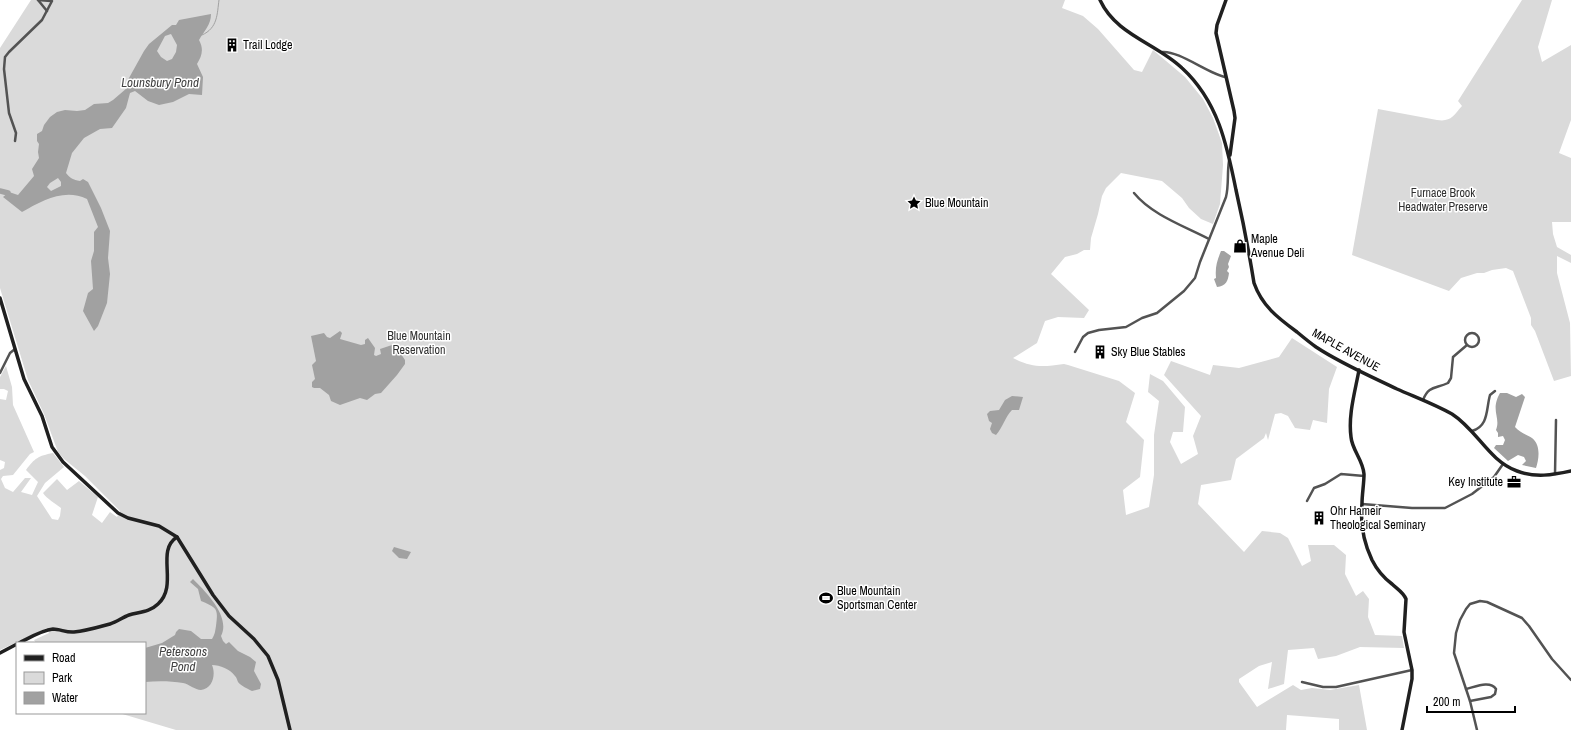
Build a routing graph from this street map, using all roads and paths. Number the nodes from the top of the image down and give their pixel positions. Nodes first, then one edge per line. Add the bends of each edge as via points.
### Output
1 (1100, 0) edge
2 (1226, 0) edge
3 (52, 1) edge
4 (47, 11) junction
5 (1162, 52) junction
6 (1225, 77) junction
7 (15, 141) dead end
8 (1230, 158) junction
9 (1134, 193) dead end
10 (1209, 239) junction
11 (0, 298) edge
12 (1467, 345) junction
13 (15, 349) junction
14 (1075, 352) dead end
15 (1359, 370) junction
16 (0, 373) edge
17 (1495, 391) dead end
18 (1423, 400) junction
19 (1556, 420) dead end
20 (1472, 431) junction
21 (1503, 464) junction
22 (1571, 471) edge
23 (1555, 474) junction
24 (1364, 476) junction
25 (1307, 501) dead end
26 (1362, 504) junction
27 (177, 537) junction
28 (23, 642) edge
29 (16, 645) edge
30 (0, 653) edge
31 (1412, 670) junction
32 (1571, 680) edge
33 (1302, 682) dead end
34 (1466, 689) junction
35 (1470, 701) junction
36 (290, 730) edge
37 (1402, 730) edge
38 (1477, 730) edge

1 - 5 street, MAPLE AVENUE via 1117,24
2 - 6 street via 1216,33
3 - 4 street
3 - 4 street via 38,0
4 - 7 street via 42,20 5,57 9,113 16,133
5 - 6 street via 1178,56
5 - 8 street, MAPLE AVENUE via 1190,76 1206,98 1220,124
6 - 8 street via 1235,118
8 - 10 street via 1227,191
8 - 15 street, MAPLE AVENUE via 1254,283 1261,298 1284,323 1313,345
9 - 10 street via 1153,210
10 - 14 street via 1195,278 1157,313 1126,327 1088,333
11 - 13 street
12 - 12 street via 1474,348 1478,345 1478,336 1472,333 1467,335
12 - 18 street via 1453,357 1448,383 1432,388
13 - 16 street via 10,353
13 - 27 street via 24,380 58,456 118,513 159,526
15 - 18 street, MAPLE AVENUE
15 - 24 street via 1351,414 1351,437 1362,461
17 - 20 street via 1490,395 1484,424
18 - 20 street, MAPLE AVENUE via 1452,415
19 - 23 street
20 - 21 street, MAPLE AVENUE
21 - 23 street, MAPLE AVENUE via 1524,473 1545,476
21 - 26 street via 1494,477 1472,494 1445,508
22 - 23 street, MAPLE AVENUE
24 - 25 street via 1338,475 1314,488
24 - 26 street
26 - 31 street via 1364,538 1373,562 1406,599 1404,632
27 - 28 street via 167,550 167,589 154,607 110,624 74,632 50,630
27 - 36 street via 229,616 268,656 276,675
29 - 30 street
31 - 33 street via 1336,687
31 - 37 street via 1412,685
32 - 34 street via 1522,618 1496,605 1480,601 1470,604 1464,612 1456,633 1454,653
34 - 35 street
34 - 35 street via 1488,684 1496,689 1492,697
35 - 38 street

